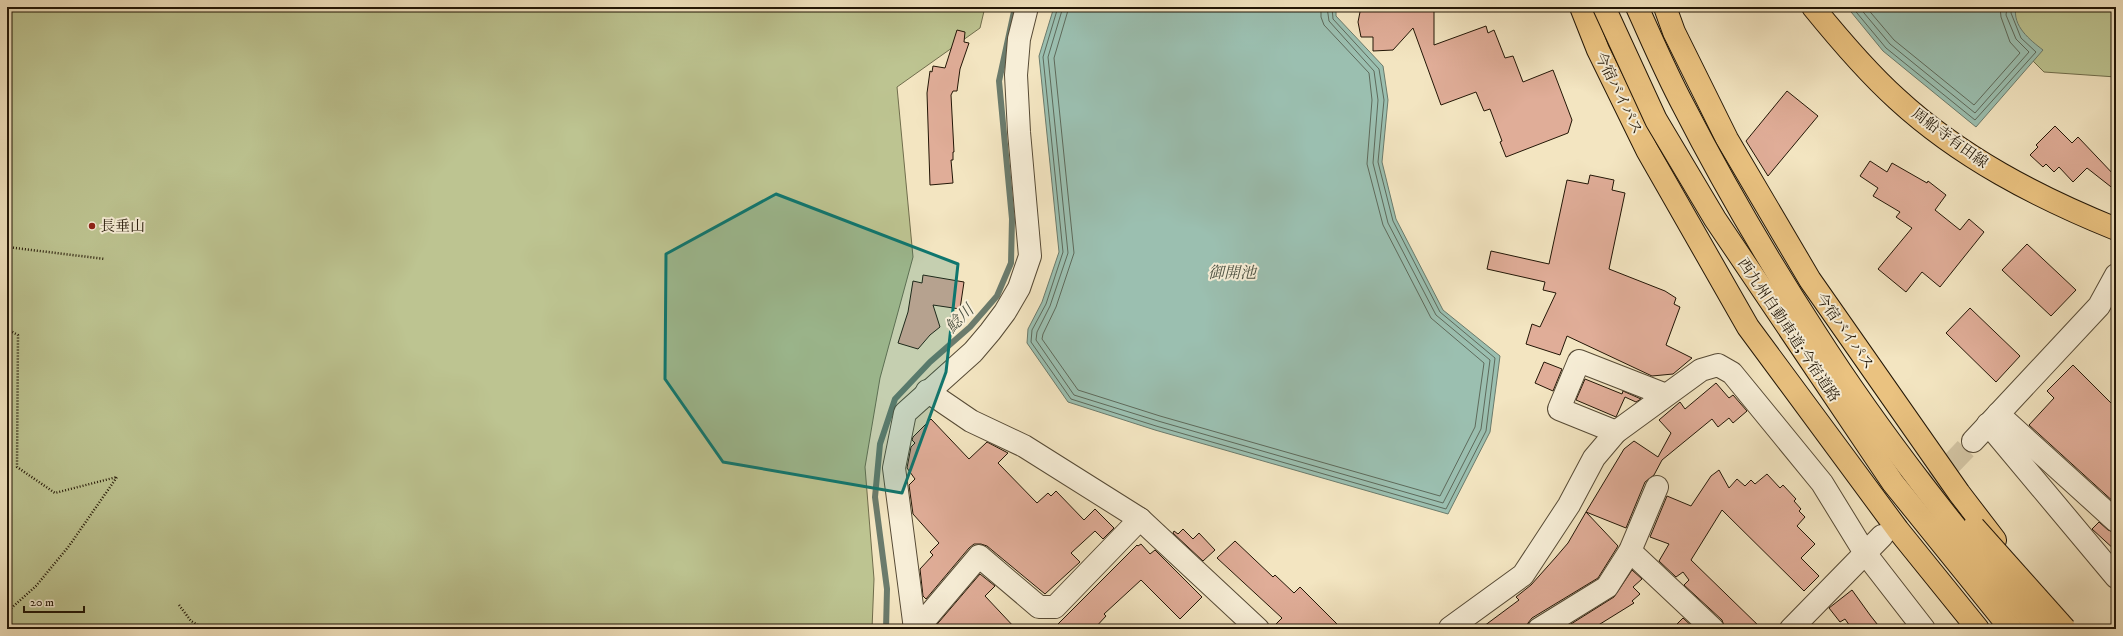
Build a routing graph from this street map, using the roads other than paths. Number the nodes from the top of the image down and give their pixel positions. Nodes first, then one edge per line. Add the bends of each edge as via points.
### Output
1 (1028, 7) edge
2 (1581, 7) edge
3 (1604, 7) edge
4 (1636, 7) edge
5 (1664, 7) edge
6 (1813, 7) edge
7 (2116, 229) edge
8 (2116, 275) edge
9 (927, 391) junction
10 (1666, 395) junction
11 (1860, 400) junction
12 (1993, 419) junction
13 (1616, 432) junction
14 (1973, 441) tunnel mouth
15 (1657, 487) dead end
16 (1140, 519) junction
17 (2116, 521) edge
18 (1882, 536) tunnel mouth
19 (1630, 551) junction
20 (1865, 553) junction
21 (2116, 576) edge
22 (1251, 627) edge
23 (1450, 628) edge
24 (916, 629) edge
25 (1539, 629) edge
26 (1713, 629) edge
27 (1791, 629) edge
28 (1924, 629) edge
29 (1978, 629) edge
30 (2011, 629) edge
31 (2039, 629) edge
32 (2066, 629) edge

1 - 9 street via 1019,39 1016,75 1030,256 1019,288 1005,312 973,352
2 - 29 main road, 今宿バイパス via 1598,50 1648,150 1748,328 1898,530
3 - 30 main road, 西九州自動車道;今宿道路, bridge via 1656,120 1715,219 1893,483
4 - 11 main road, 西九州自動車道;今宿道路, bridge via 1682,104 1740,210 1815,334
5 - 32 main road, 今宿バイパス via 1727,139 1810,280 1959,493
6 - 7 main road, 周船寺有田線 via 1897,99 1956,146 2025,189
8 - 12 street via 2099,306
9 - 16 street via 972,421 1024,446
9 - 24 street via 905,413 894,468
10 - 13 street
10 - 13 street via 1579,361 1559,409
10 - 20 street via 1701,370 1718,365 1732,373 1822,483
11 - 31 main road, 西九州自動車道;今宿道路, bridge via 1957,528
11 - 32 main road, bridge
12 - 14 street
12 - 17 street
12 - 21 street
13 - 23 street via 1594,458 1569,505 1523,575
15 - 19 street
16 - 22 street
16 - 24 street via 1055,607 1039,607 979,556
18 - 20 street
19 - 25 street via 1607,587
19 - 26 street
20 - 27 street
20 - 28 street

